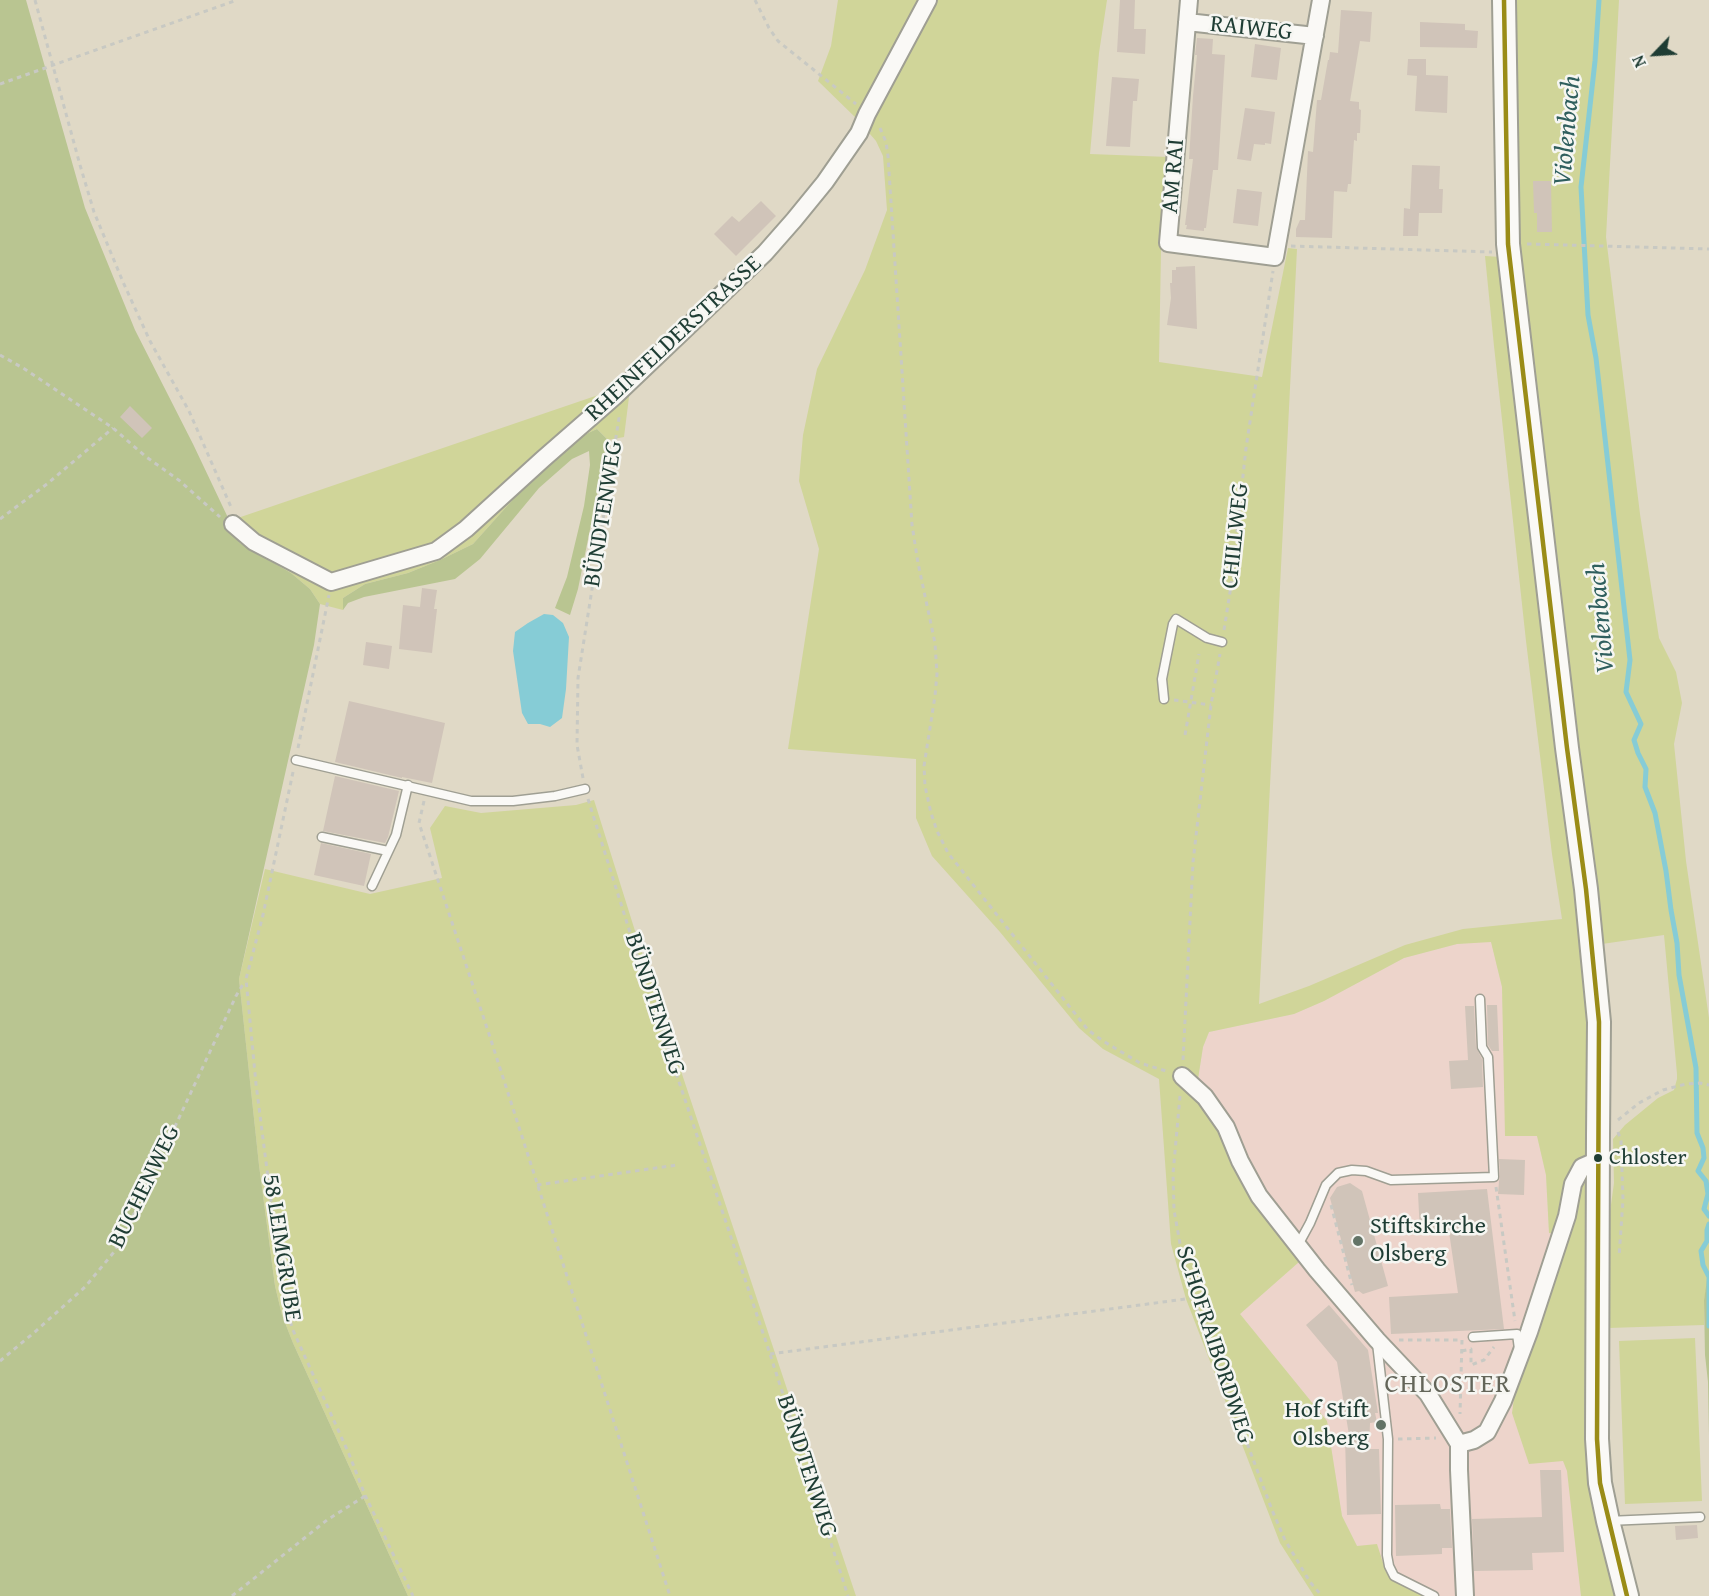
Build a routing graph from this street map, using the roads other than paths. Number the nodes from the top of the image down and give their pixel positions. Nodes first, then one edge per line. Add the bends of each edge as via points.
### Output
1 (928, 0) edge
2 (1189, 0) edge
3 (1321, 0) edge
4 (1504, 0) edge
5 (1187, 22) junction
6 (1314, 36) junction
7 (233, 524) road end
8 (1222, 642) road end
9 (1164, 699) road end
10 (296, 760) dead end
11 (408, 786) junction
12 (585, 789) road end
13 (322, 837) dead end
14 (388, 851) junction
15 (372, 886) dead end
16 (1480, 999) dead end
17 (1182, 1076) road end
18 (1598, 1160) junction
19 (1298, 1245) junction
20 (1473, 1337) dead end
21 (1377, 1340) junction
22 (1520, 1355) junction
23 (1459, 1444) junction
24 (1700, 1517) dead end
25 (1608, 1521) junction
26 (1434, 1596) edge
27 (1465, 1596) edge
28 (1627, 1596) edge

1 - 7 street, RHEINFELDERSTRASSE via 859,133 825,182 765,254 614,397 466,529 436,551 331,582 254,542
2 - 5 street, AM RAI
3 - 6 street
4 - 18 street via 1508,248 1586,889 1608,1133
5 - 6 street, RAIWEG
5 - 6 street, AM RAI via 1168,243 1276,250
8 - 9 lane via 1207,638 1176,619 1162,679
10 - 11 lane
11 - 12 lane via 471,801 513,801
11 - 14 lane
13 - 14 lane
14 - 15 lane
16 - 19 lane via 1482,1047 1488,1057 1494,1177 1392,1180 1366,1170 1338,1173 1326,1185
17 - 19 street via 1226,1127 1258,1196
18 - 22 street via 1582,1167 1573,1184 1567,1216
18 - 25 street via 1598,1439 1600,1483
19 - 21 street
20 - 22 lane via 1517,1334
21 - 23 street via 1428,1394
21 - 26 lane via 1388,1439 1389,1566 1394,1576
22 - 23 street via 1487,1432
23 - 27 street
24 - 25 lane
25 - 28 street

